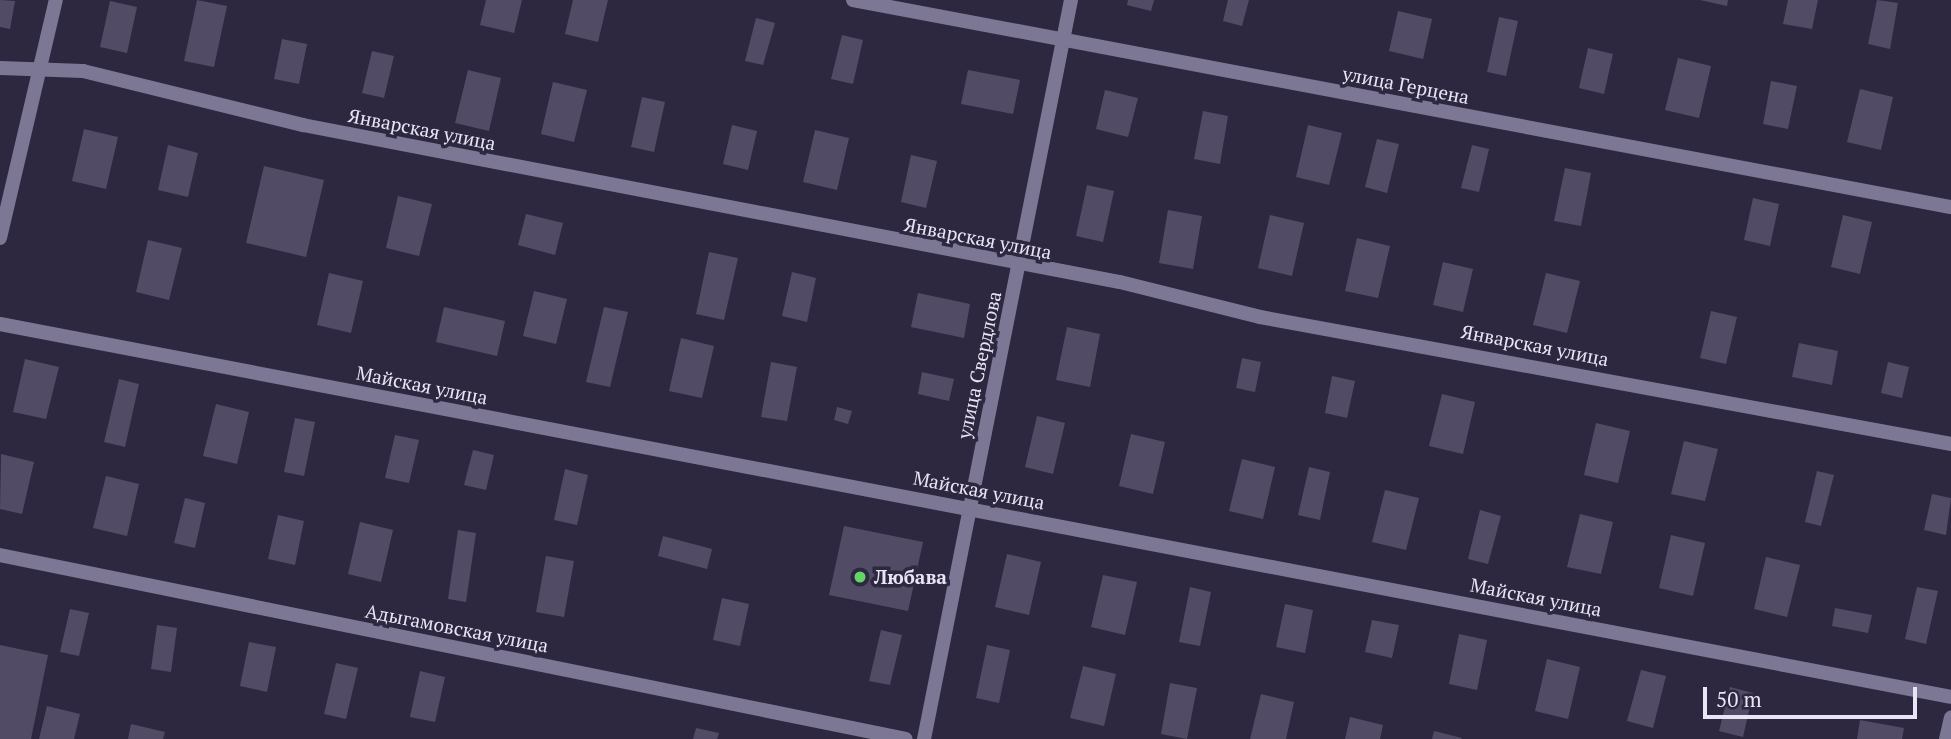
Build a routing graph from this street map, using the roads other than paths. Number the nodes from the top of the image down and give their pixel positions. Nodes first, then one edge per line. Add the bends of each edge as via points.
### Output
1 (56, 0) edge
2 (853, 0) edge
3 (1071, 0) edge
4 (1063, 40) junction
5 (0, 68) edge
6 (40, 70) junction
7 (1951, 207) edge
8 (0, 238) edge
9 (1020, 266) junction
10 (0, 324) edge
11 (1951, 444) edge
12 (968, 507) junction
13 (0, 555) edge
14 (1951, 697) edge
15 (1951, 718) edge
16 (906, 739) edge
17 (924, 739) edge
18 (1946, 739) edge

1 - 6 street
2 - 4 street, улица Герцена
3 - 4 street, улица Свердлова
4 - 7 street, улица Герцена
4 - 9 street, улица Свердлова
5 - 6 street, Январская улица
6 - 8 street
6 - 9 street, Январская улица via 83,71 303,125
9 - 11 street, Январская улица via 1120,282 1260,317
9 - 12 street, улица Свердлова
10 - 12 street, Майская улица
12 - 14 street, Майская улица
12 - 17 street, улица Свердлова
13 - 16 street, Адыгамовская улица
15 - 18 street

